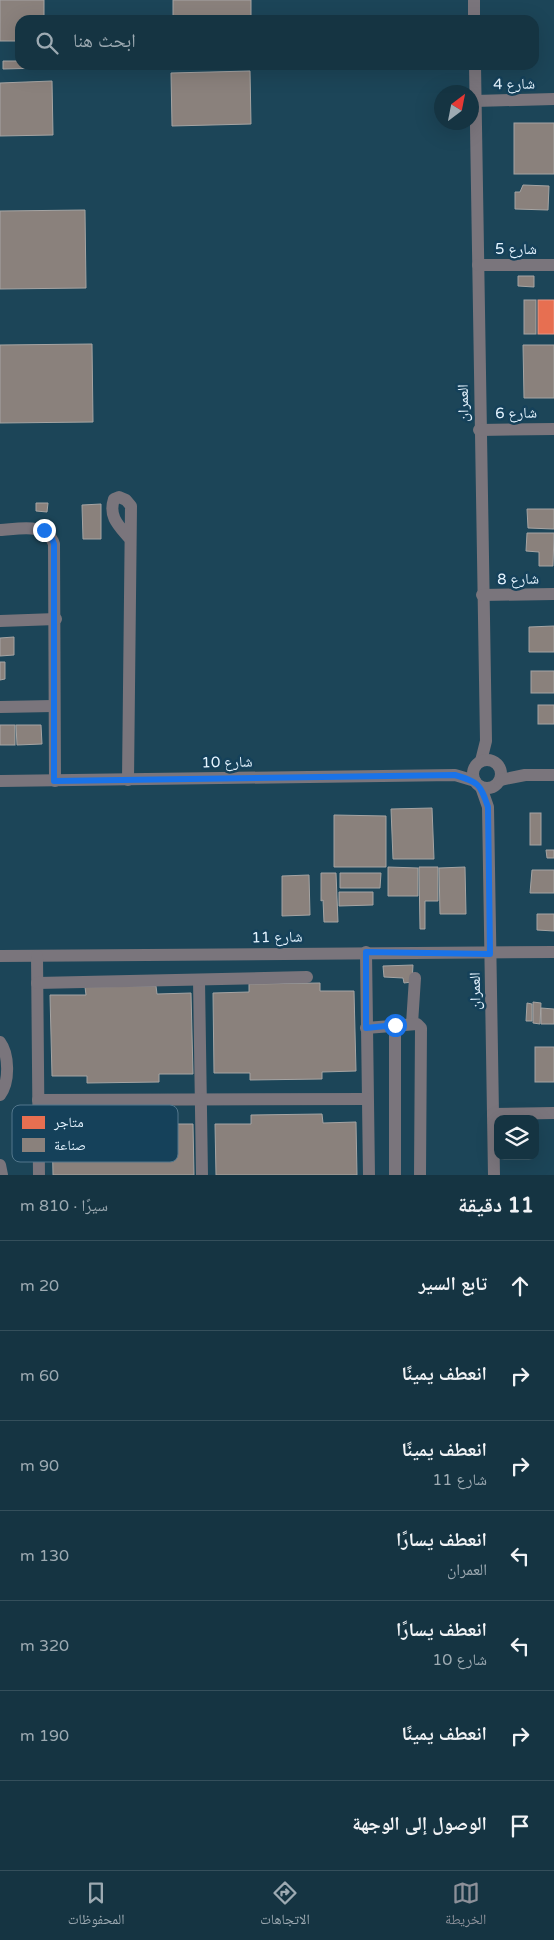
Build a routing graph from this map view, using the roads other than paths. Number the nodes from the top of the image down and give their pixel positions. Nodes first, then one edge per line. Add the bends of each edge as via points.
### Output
1 (474, 0) edge
2 (474, 15) edge
3 (475, 70) edge
4 (475, 85) edge
5 (554, 99) edge
6 (479, 101) edge
7 (476, 130) edge
8 (478, 265) junction
9 (554, 265) edge
10 (554, 428) edge
11 (479, 430) junction
12 (0, 530) edge
13 (130, 539) dead end
14 (554, 594) edge
15 (482, 595) junction
16 (56, 619) junction
17 (0, 621) edge
18 (53, 706) junction
19 (0, 707) edge
20 (486, 741) junction
21 (478, 764) junction
22 (497, 764) junction
23 (455, 775) junction
24 (524, 775) junction
25 (554, 775) edge
26 (128, 780) junction
27 (0, 781) edge
28 (54, 781) junction
29 (497, 783) junction
30 (478, 784) junction
31 (488, 807) junction
32 (366, 952) junction
33 (554, 952) edge
34 (490, 954) junction
35 (0, 956) edge
36 (38, 956) junction
37 (307, 977) dead end
38 (415, 978) dead end
39 (199, 980) junction
40 (37, 983) junction
41 (412, 1024) junction
42 (395, 1025) junction
43 (366, 1028) junction
44 (0, 1042) edge
45 (0, 1094) edge
46 (200, 1099) junction
47 (367, 1099) junction
48 (38, 1100) junction
49 (38, 1105) edge
50 (493, 1114) junction
51 (554, 1114) edge
52 (39, 1162) edge
53 (0, 1165) edge
54 (2, 1175) edge
55 (39, 1175) edge
56 (202, 1175) edge
57 (369, 1175) edge
58 (395, 1175) edge
59 (420, 1175) edge
60 (494, 1175) edge

1 - 2 street
3 - 4 street, العمران
5 - 6 street, شارع 4
7 - 8 street, العمران
8 - 9 street, شارع 5
8 - 11 street, العمران
10 - 11 street, شارع 6
11 - 15 street, العمران
12 - 16 street via 44,530 52,539
13 - 26 street
14 - 15 street, شارع 8
15 - 20 street, العمران
16 - 17 street
16 - 18 street
18 - 19 street
18 - 28 street
20 - 21 street, العمران
20 - 22 street, العمران
21 - 22 street
21 - 23 street, شارع 10
21 - 30 street, العمران
22 - 24 street
22 - 29 street, العمران via 502,774
23 - 26 street, شارع 10
23 - 30 street, شارع 10
24 - 25 street
24 - 29 street
26 - 28 street, شارع 10
27 - 28 street, شارع 10
29 - 30 street
29 - 31 street, العمران
30 - 31 street, العمران
31 - 34 street, العمران
32 - 34 street, شارع 11
32 - 36 street, شارع 11
32 - 43 street
33 - 34 street, شارع 11
34 - 50 street, العمران
35 - 36 street, شارع 11
36 - 40 street
37 - 39 street
38 - 41 street
39 - 40 street
39 - 46 street
40 - 48 street
41 - 42 street
41 - 59 street via 421,1028
42 - 43 street
42 - 58 street
43 - 47 street
44 - 45 street via 4,1047 7,1077
46 - 47 street
46 - 48 street
46 - 56 street
47 - 57 street
48 - 49 street
50 - 51 street
50 - 60 street, العمران
52 - 55 street
53 - 54 street

